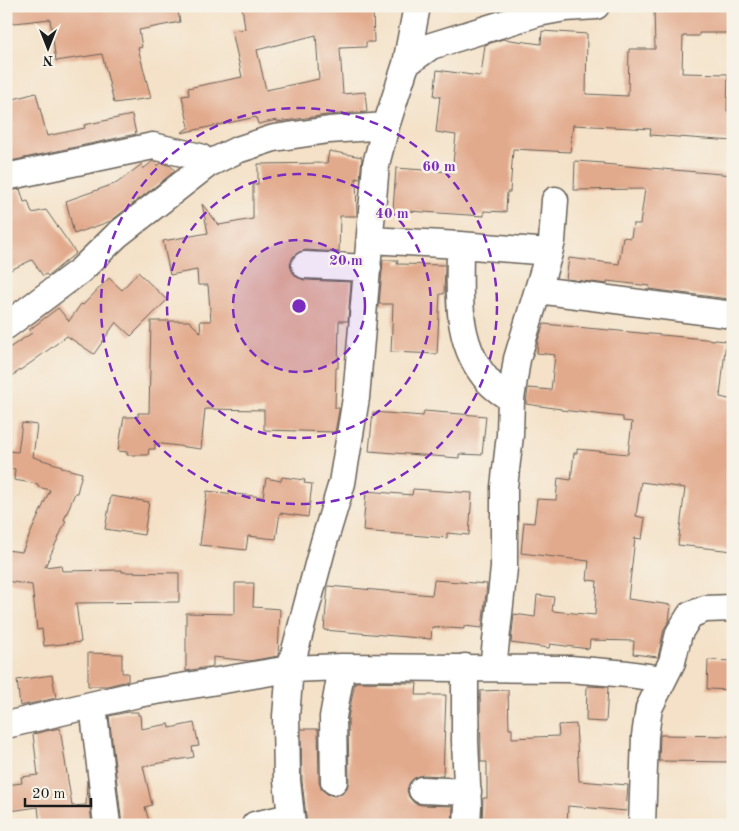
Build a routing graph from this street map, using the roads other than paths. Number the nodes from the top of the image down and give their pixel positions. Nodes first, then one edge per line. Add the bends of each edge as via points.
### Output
1 (418, 6) edge
2 (596, 6) edge
3 (406, 64) junction
4 (386, 126) junction
5 (208, 164) junction
6 (6, 177) edge
7 (555, 200) dead end
8 (370, 240) junction
9 (460, 246) junction
10 (549, 254) junction
11 (305, 265) dead end
12 (368, 268) junction
13 (538, 290) junction
14 (733, 315) edge
15 (6, 326) edge
16 (511, 399) junction
17 (733, 608) edge
18 (342, 667) junction
19 (465, 667) junction
20 (493, 668) junction
21 (290, 669) junction
22 (663, 679) junction
23 (92, 705) junction
24 (6, 725) edge
25 (334, 781) dead end
26 (422, 790) dead end
27 (468, 792) junction
28 (291, 821) edge
29 (107, 825) edge
30 (255, 825) edge
31 (467, 825) edge
32 (642, 825) edge

1 - 3 street
2 - 3 street via 538,13 430,46
3 - 4 street
4 - 5 street via 274,138 236,150
4 - 8 street via 376,164
5 - 6 street via 200,157 153,146
5 - 15 street via 117,235 81,270
7 - 10 street
8 - 9 street
8 - 12 street
9 - 10 street via 537,250
9 - 16 street via 463,332 472,359 490,383
10 - 13 street
11 - 12 street
12 - 21 street via 356,398 342,483
13 - 14 street
13 - 16 street via 517,359
16 - 20 street via 504,487 504,568
17 - 22 street via 705,609 690,615 679,633 672,662
18 - 19 street
18 - 21 street
18 - 25 street via 333,717
19 - 20 street
19 - 27 street
20 - 22 street via 570,669
21 - 23 street via 138,694
21 - 28 street via 286,716
22 - 32 street via 650,708 647,726
23 - 24 street
23 - 29 street
26 - 27 street
27 - 31 street
28 - 30 street

